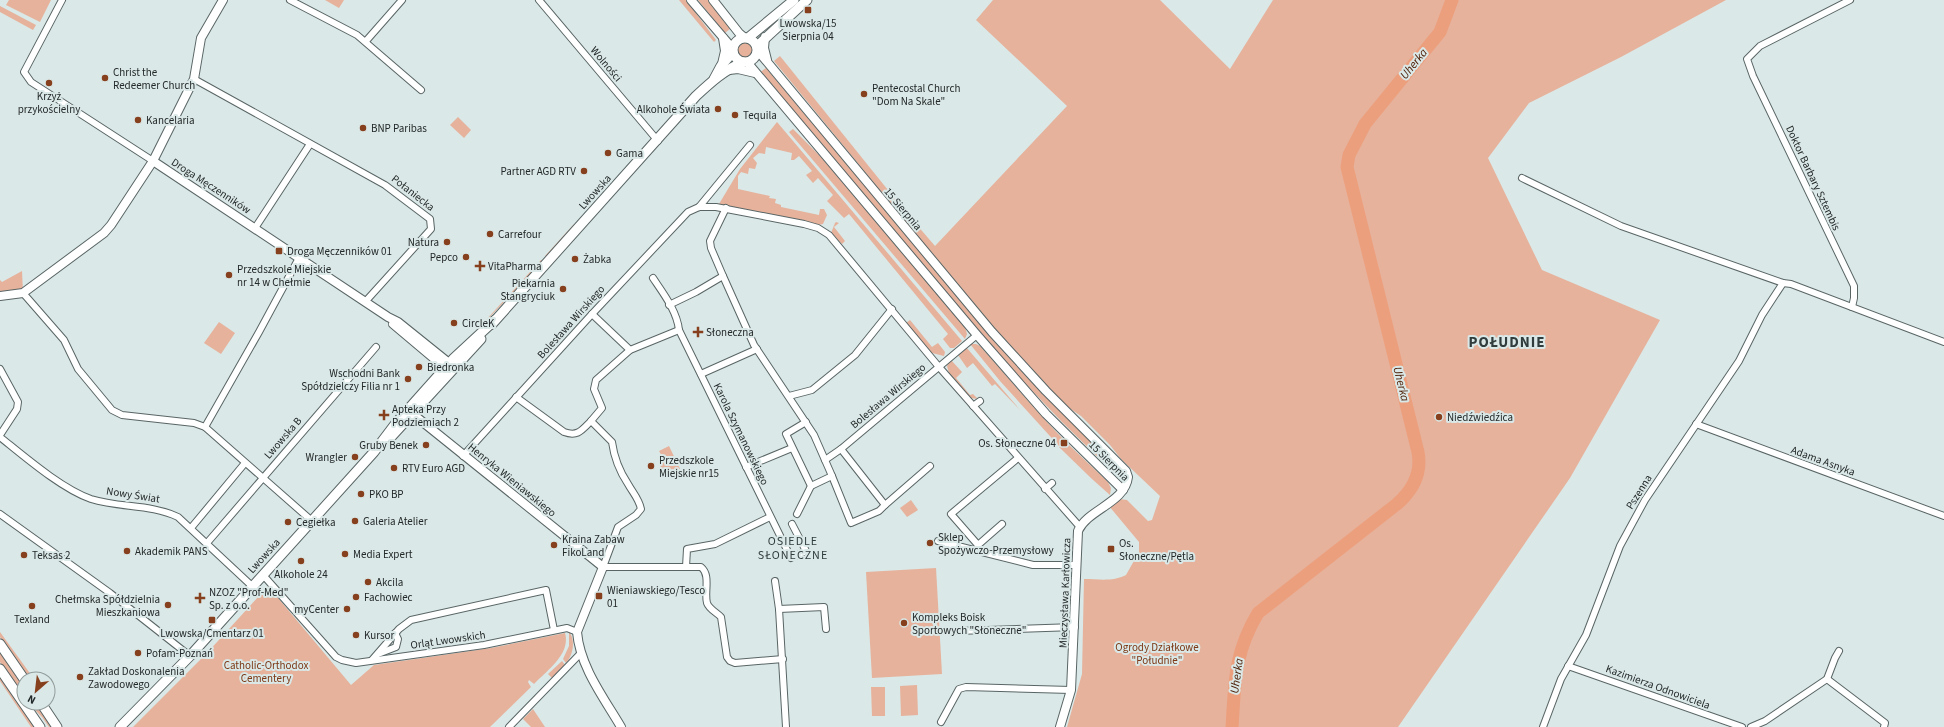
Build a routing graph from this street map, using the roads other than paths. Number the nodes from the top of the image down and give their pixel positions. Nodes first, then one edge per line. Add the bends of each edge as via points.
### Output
1 (62, 0) edge
2 (223, 0) edge
3 (290, 0) edge
4 (402, 0) edge
5 (539, 0) edge
6 (691, 0) edge
7 (713, 0) edge
8 (794, 0) edge
9 (807, 0) edge
10 (1850, 0) edge
11 (735, 27) junction
12 (762, 34) junction
13 (722, 37) junction
14 (747, 38) junction
15 (366, 41) junction
16 (757, 48) junction
17 (733, 51) junction
18 (745, 62) junction
19 (768, 63) junction
20 (724, 68) junction
21 (755, 74) junction
22 (194, 79) junction
23 (420, 90) dead end
24 (658, 141) junction
25 (310, 144) junction
26 (750, 145) dead end
27 (153, 161) junction
28 (1522, 178) dead end
29 (699, 207) junction
30 (726, 208) junction
31 (255, 228) junction
32 (299, 258) junction
33 (723, 276) junction
34 (653, 278) dead end
35 (1783, 283) junction
36 (23, 293) junction
37 (0, 296) edge
38 (365, 302) junction
39 (669, 305) junction
40 (1852, 307) junction
41 (892, 309) junction
42 (592, 314) junction
43 (679, 330) junction
44 (977, 335) junction
45 (1944, 342) edge
46 (376, 347) dead end
47 (756, 349) junction
48 (630, 350) junction
49 (939, 367) junction
50 (450, 368) junction
51 (0, 369) edge
52 (701, 374) junction
53 (789, 396) junction
54 (516, 398) junction
55 (980, 401) dead end
56 (973, 406) junction
57 (410, 412) junction
58 (591, 421) junction
59 (806, 422) junction
60 (1696, 424) junction
61 (205, 427) junction
62 (0, 436) edge
63 (792, 448) junction
64 (841, 449) junction
65 (463, 456) junction
66 (1018, 458) junction
67 (825, 460) junction
68 (245, 462) junction
69 (930, 466) dead end
70 (746, 467) junction
71 (832, 476) junction
72 (263, 478) junction
73 (1052, 483) dead end
74 (811, 486) junction
75 (1045, 489) junction
76 (1123, 490) junction
77 (885, 505) junction
78 (0, 514) edge
79 (797, 514) dead end
80 (1944, 516) edge
81 (770, 517) junction
82 (312, 521) junction
83 (792, 524) dead end
84 (1002, 524) dead end
85 (1080, 527) junction
86 (191, 528) junction
87 (938, 541) dead end
88 (207, 544) junction
89 (978, 548) junction
90 (1076, 565) junction
91 (603, 567) junction
92 (686, 567) junction
93 (263, 574) junction
94 (775, 581) dead end
95 (253, 587) junction
96 (780, 609) junction
97 (1075, 627) junction
98 (554, 630) junction
99 (826, 630) dead end
100 (957, 631) dead end
101 (577, 632) junction
102 (0, 644) edge
103 (1839, 651) dead end
104 (580, 654) junction
105 (190, 656) junction
106 (783, 659) junction
107 (372, 660) junction
108 (1568, 666) junction
109 (0, 669) edge
110 (19, 671) edge
111 (1827, 679) junction
112 (1071, 690) junction
113 (46, 711) edge
114 (941, 722) dead end
115 (40, 727) edge
116 (57, 727) edge
117 (120, 727) edge
118 (509, 727) edge
119 (621, 727) edge
120 (786, 727) edge
121 (1060, 727) edge
122 (1543, 727) edge
123 (1742, 727) edge
124 (1752, 727) edge
125 (1884, 727) edge

1 - 27 street, Droga Męczenników via 24,72 31,82
2 - 22 street via 201,38
3 - 15 street
4 - 15 street
5 - 24 street, Wolności
6 - 13 street
7 - 11 street
8 - 12 main road
9 - 12 main road
10 - 40 street, Doktor Barbary Sztembis via 1760,46 1747,59 1854,286
11 - 12 street
11 - 14 street
12 - 14 main road
12 - 16 main road
12 - 19 street
13 - 17 street
13 - 20 street via 725,51
14 - 16 main road via 753,40
14 - 17 main road via 736,41
15 - 23 street
16 - 18 main road via 755,57
16 - 19 street, 15 Sierpnia
17 - 18 main road via 736,59
17 - 20 main road, Lwowska
18 - 20 main road, Lwowska
18 - 21 street, 15 Sierpnia
19 - 76 street, 15 Sierpnia via 992,332 1041,386 1126,471 1128,477
20 - 21 street
20 - 24 main road, Lwowska
21 - 44 street, 15 Sierpnia
22 - 25 street, Połaniecka
22 - 27 street
24 - 50 main road, Lwowska
25 - 31 street
25 - 38 street, Połaniecka via 385,185 430,219 430,229
26 - 29 street, Bolesława Wirskiego
27 - 31 street, Droga Męczenników
27 - 36 street via 104,233
28 - 35 street via 1620,226
29 - 30 street, Bolesława Wirskiego
29 - 42 street, Bolesława Wirskiego via 688,212
30 - 33 street via 710,241
30 - 41 street, Bolesława Wirskiego via 804,224 824,231
31 - 32 street, Droga Męczenników
32 - 38 street, Droga Męczenników
32 - 61 street
33 - 39 street
33 - 47 street
34 - 39 street, Karola Szymanowskiego
35 - 40 street
35 - 60 street, Pszenna via 1762,315 1739,361
36 - 37 street
36 - 61 street via 57,330 78,369 112,410 122,415 194,423
38 - 50 street, Droga Męczenników via 402,324
39 - 43 street, Karola Szymanowskiego via 678,322
40 - 45 street
41 - 49 street, Bolesława Wirskiego
41 - 53 street via 854,355 812,390
42 - 48 street
42 - 54 street, Bolesława Wirskiego
43 - 48 street
43 - 52 street, Karola Szymanowskiego
44 - 49 street, Bolesława Wirskiego
44 - 76 street, 15 Sierpnia via 1046,414
46 - 72 street, Lwowska B
47 - 52 street
47 - 53 street
48 - 58 street via 596,380 594,389 602,408
49 - 56 street, Bolesława Wirskiego
49 - 64 street, Bolesława Wirskiego
50 - 57 main road, Lwowska
51 - 62 street via 18,402 17,409
52 - 70 street, Karola Szymanowskiego
53 - 59 street
54 - 58 street via 564,432 573,435 579,433
54 - 65 street, Bolesława Wirskiego
55 - 56 street
56 - 66 street, Bolesława Wirskiego
57 - 65 street, Henryka Wieniawskiego
57 - 82 main road, Lwowska
58 - 91 street via 612,442 626,483 639,501 641,509 636,516 618,527
59 - 63 street via 786,434
59 - 67 street
60 - 80 street, Adama Asnyka
60 - 108 street, Pszenna via 1645,500 1620,546 1586,635
61 - 68 street
62 - 86 street, Nowy Świat via 70,489 92,499 164,510
63 - 70 street
63 - 74 street
64 - 67 street, Bolesława Wirskiego
64 - 77 street
65 - 91 street, Henryka Wieniawskiego
66 - 75 street, Mieczysława Karłowicza
66 - 89 street via 951,514
67 - 71 street
68 - 72 street
68 - 86 street
69 - 77 street
70 - 81 street, Karola Szymanowskiego
71 - 74 street
71 - 77 street via 851,523 879,511
72 - 82 street
72 - 88 street, Lwowska B
73 - 75 street
74 - 79 street
75 - 85 street, Mieczysława Karłowicza
76 - 85 street
78 - 105 street
81 - 83 street, Karola Szymanowskiego via 791,558 806,551
81 - 92 street via 715,544 687,549
82 - 93 main road, Lwowska
84 - 89 street
85 - 90 street, Mieczysława Karłowicza
86 - 88 street, Nowy Świat
87 - 89 street
88 - 95 street, Nowy Świat
89 - 90 street via 1033,565
90 - 97 street, Mieczysława Karłowicza
91 - 92 street
91 - 101 street
92 - 106 street via 699,567 704,570 707,602 721,617 727,657 730,661 735,663
93 - 95 main road, Lwowska
93 - 107 street, Orląt Lwowskich via 336,657 356,663
94 - 96 street
95 - 105 main road, Lwowska
96 - 99 street via 824,607
96 - 106 street
97 - 100 street
97 - 112 street, Mieczysława Karłowicza
98 - 101 street, Orląt Lwowskich via 567,628
98 - 107 street, Orląt Lwowskich via 484,645
98 - 107 street via 546,590 411,620 395,633
101 - 104 street
102 - 110 main road
103 - 111 street
104 - 118 street
104 - 119 street
105 - 117 main road, Lwowska
106 - 120 street
108 - 122 street, Pszenna
108 - 123 street, Kazimierza Odnowiciela
109 - 115 main road
111 - 124 street
111 - 125 street via 1885,723
112 - 114 street via 966,686 960,689
112 - 121 street, Mieczysława Karłowicza
113 - 116 main road

